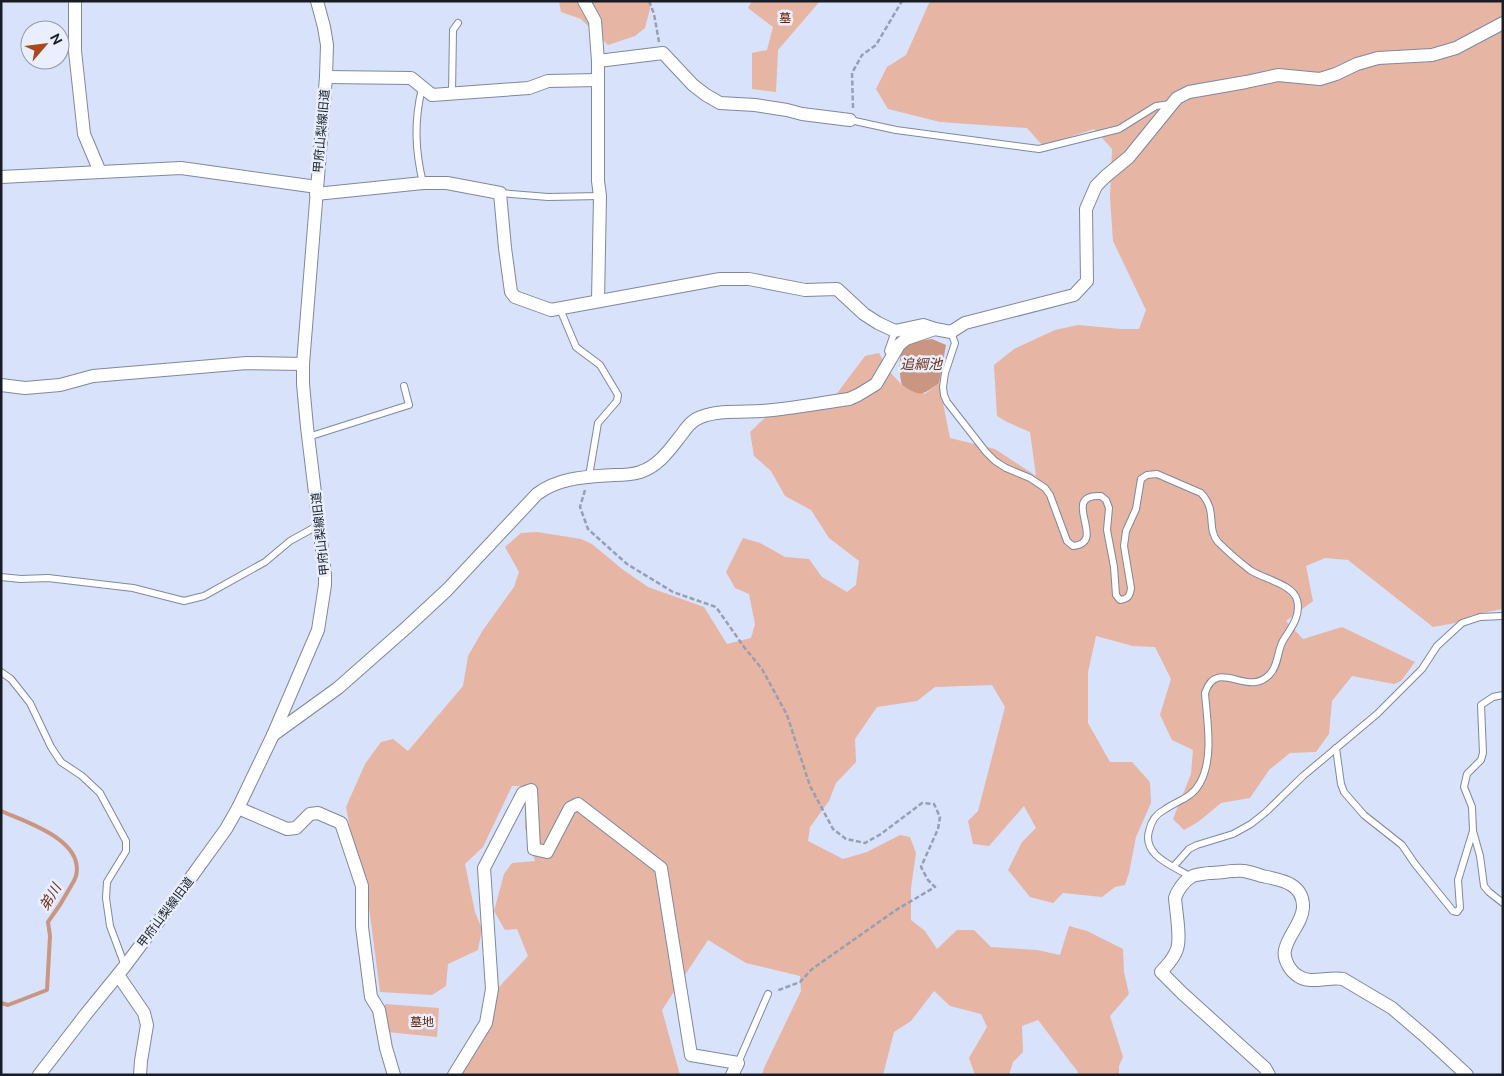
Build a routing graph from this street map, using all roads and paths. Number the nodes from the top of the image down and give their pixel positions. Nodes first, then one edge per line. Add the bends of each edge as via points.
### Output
1 (75, 1) edge
2 (317, 1) edge
3 (584, 1) edge
4 (649, 1) edge
5 (902, 1) edge
6 (458, 23) dead end
7 (1503, 23) edge
8 (663, 53) junction
9 (598, 60) junction
10 (326, 77) junction
11 (598, 80) junction
12 (422, 88) junction
13 (452, 94) junction
14 (1172, 104) junction
15 (850, 120) junction
16 (100, 172) junction
17 (1, 176) edge
18 (423, 183) junction
19 (317, 190) junction
20 (500, 193) junction
21 (600, 196) junction
22 (598, 301) junction
23 (560, 309) junction
24 (935, 329) junction
25 (895, 331) junction
26 (951, 332) junction
27 (892, 357) junction
28 (303, 364) junction
29 (1, 385) edge
30 (404, 386) dead end
31 (308, 438) junction
32 (589, 476) junction
33 (320, 524) junction
34 (1, 576) edge
35 (1503, 616) edge
36 (1, 672) edge
37 (1503, 695) edge
38 (273, 735) junction
39 (1336, 748) junction
40 (238, 808) junction
41 (1473, 831) junction
42 (1174, 866) junction
43 (1191, 877) junction
44 (1503, 903) edge
45 (122, 970) junction
46 (768, 994) joint
47 (735, 1069) edge
48 (39, 1075) edge
49 (140, 1075) edge
50 (394, 1075) edge
51 (454, 1075) edge
52 (1269, 1075) edge
53 (1467, 1075) edge

1 - 16 street via 75,51 84,134
2 - 10 street, 甲府山梨線旧道 via 327,45
3 - 9 street via 595,21
4 - 8 path
5 - 15 path via 876,45 862,55 852,74
6 - 13 lane via 452,30
7 - 14 street via 1456,48 1432,55 1378,58 1320,79 1278,75 1189,92
8 - 9 street
8 - 15 street via 693,85 720,103 755,105
9 - 11 street
10 - 12 street via 411,78
10 - 19 street, 甲府山梨線旧道
11 - 13 street via 548,81 529,88
11 - 21 street
12 - 13 street via 432,95
12 - 18 lane via 417,109 416,139
14 - 15 lane via 1156,106 1119,129 1040,149 896,130
14 - 26 street via 1129,157 1096,186 1086,209 1087,281 1074,295 965,323
16 - 17 street
16 - 19 street via 181,168
18 - 19 street
18 - 20 street via 447,183
19 - 28 street, 甲府山梨線旧道
20 - 21 lane via 548,197
20 - 23 street via 511,292 515,297 551,310
21 - 22 street
22 - 23 street
22 - 25 street via 720,279 749,279 805,290 837,289 864,314
23 - 32 lane via 576,347 600,365 618,395 617,401 598,423
24 - 25 street via 923,325
24 - 26 street
24 - 27 street via 906,339
25 - 27 lane via 888,350
26 - 42 lane via 955,343 943,387 947,402 994,461 1046,488 1067,541 1073,546 1085,542 1088,536 1082,509 1084,502 1094,496 1106,500 1116,595 1120,600 1130,595 1124,546 1126,531 1136,509 1141,479 1157,474 1201,493 1211,508 1213,533 1217,541 1250,570 1290,590 1297,598 1296,618 1282,641 1270,674 1249,683 1218,677 1207,686 1208,756 1204,774 1193,793 1161,811 1147,836 1151,850 1159,859
27 - 32 street via 876,384 849,399 701,417 691,422 656,465 634,474
28 - 29 street via 247,363 93,376 60,385 25,388
28 - 31 street, 甲府山梨線旧道
30 - 31 lane via 409,405
31 - 33 street, 甲府山梨線旧道
32 - 38 street via 564,480 537,494 448,590 338,688
32 - 46 path via 580,507 588,529 627,564 673,592 716,607 762,669 787,715 810,786 833,829 846,838 865,843 922,804 934,804 940,817 921,867 934,887 812,969 800,982
33 - 34 lane via 265,562 204,596 184,601 133,588
33 - 38 street, 甲府山梨線旧道 via 325,575 318,630
35 - 39 lane via 1480,617 1455,629 1422,669 1377,714
36 - 45 lane via 11,679 30,703 61,762 100,793 126,841 126,851 107,882 106,898
37 - 41 lane via 1481,705 1483,752 1481,760 1468,774 1464,788 1472,807
38 - 40 street, 甲府山梨線旧道
39 - 41 lane via 1344,792 1364,815 1402,845 1457,912 1460,908 1458,880
39 - 42 lane via 1251,824 1233,834 1197,845
40 - 45 street, 甲府山梨線旧道
40 - 50 street via 287,829 296,828 310,814 318,813 341,824 362,886 362,927 371,997 378,1010
41 - 44 lane via 1484,886
42 - 43 lane
43 - 52 street via 1176,892 1178,948 1161,972
43 - 53 street via 1244,872 1287,881 1301,897 1303,907 1285,951 1290,969 1309,980 1343,979 1384,1003
45 - 48 street, 甲府山梨線旧道
45 - 49 street via 147,1025
46 - 47 lane
47 - 51 street via 691,1055 661,868 578,804 570,808 547,852 534,849 531,790 523,794 484,868 492,989 486,1023

